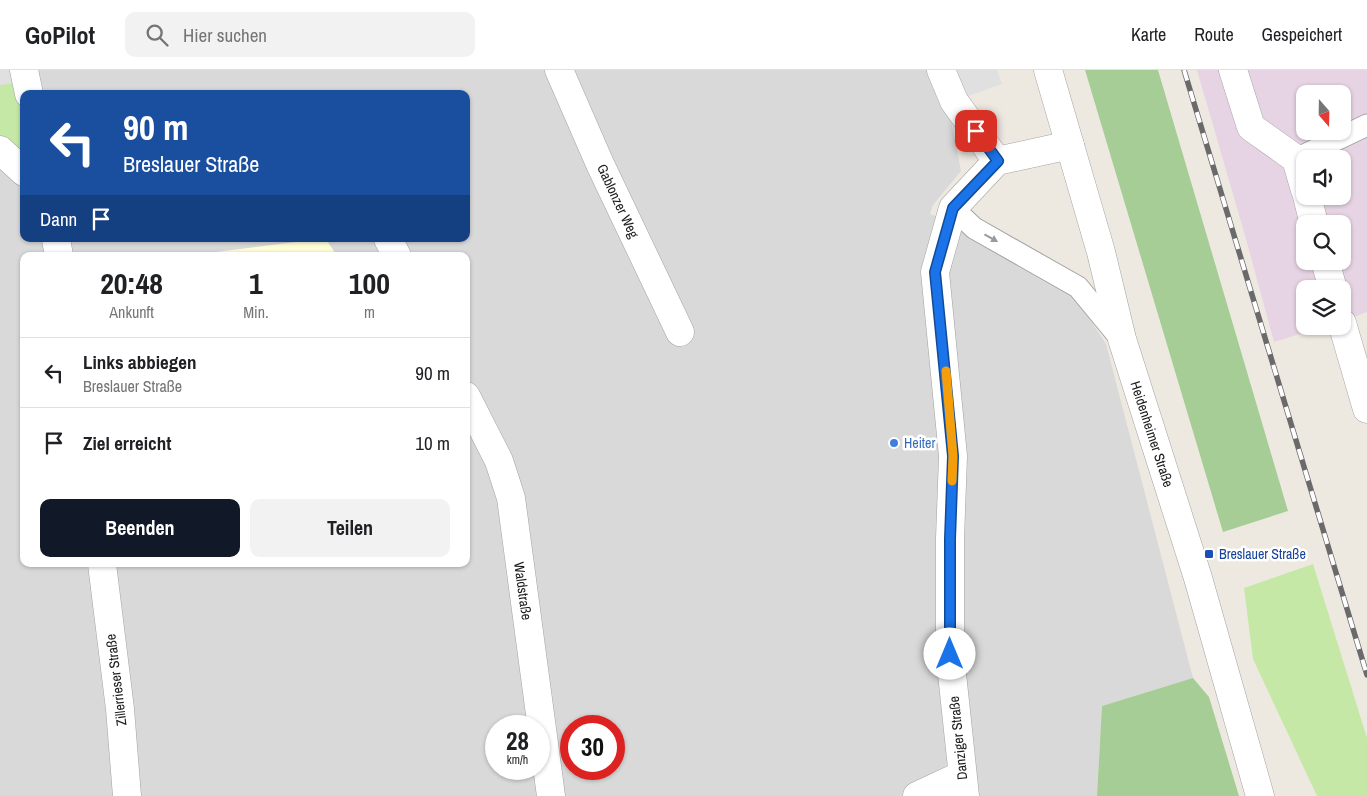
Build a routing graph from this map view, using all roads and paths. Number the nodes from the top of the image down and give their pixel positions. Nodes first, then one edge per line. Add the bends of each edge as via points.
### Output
1 (24, 70) edge
2 (559, 70) edge
3 (941, 70) edge
4 (1048, 70) edge
5 (1233, 70) edge
6 (28, 90) edge
7 (1367, 125) edge
8 (1070, 145) junction
9 (0, 150) edge
10 (1315, 150) edge
11 (1296, 159) edge
12 (998, 161) junction
13 (20, 168) edge
14 (953, 208) junction
15 (680, 332) dead end
16 (1345, 335) edge
17 (1122, 340) junction
18 (470, 404) edge
19 (1367, 410) edge
20 (102, 567) edge
21 (963, 786) edge
22 (127, 796) edge
23 (551, 796) edge
24 (917, 796) edge
25 (1260, 796) edge

1 - 6 street
2 - 15 street, Gablonzer Weg
3 - 12 street via 954,102
4 - 8 street, Heidenheimer Straße
5 - 11 street via 1252,127
7 - 10 lane
8 - 12 street
8 - 17 street, Heidenheimer Straße
9 - 13 street
12 - 14 street, Danziger Straße
14 -> 17 lane via 974,228 1078,287
14 - 21 street, Danziger Straße via 935,272 953,456 950,654
16 - 19 street
17 - 25 street, Heidenheimer Straße via 1198,578
18 - 23 street, Waldstraße via 499,461 511,498
20 - 22 street, Zillerrieser Straße
21 - 24 street

